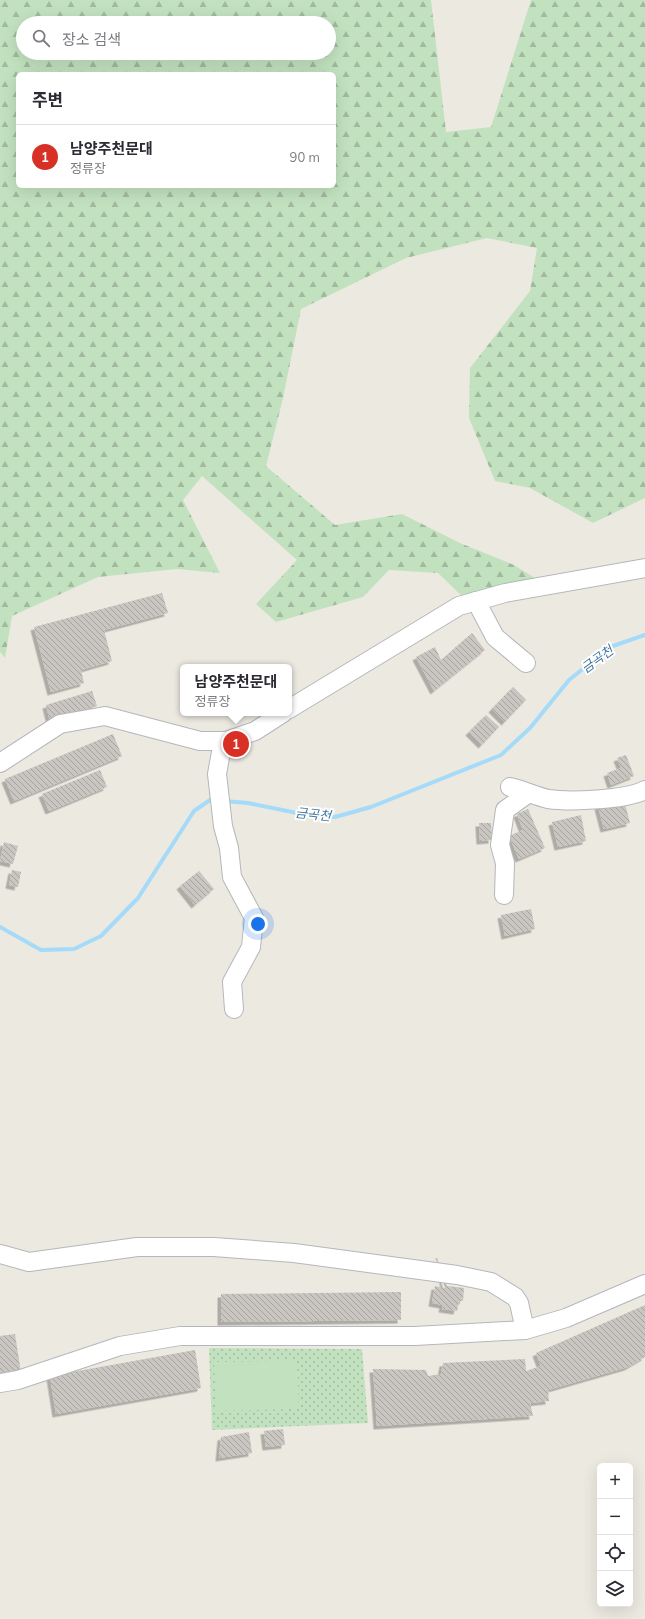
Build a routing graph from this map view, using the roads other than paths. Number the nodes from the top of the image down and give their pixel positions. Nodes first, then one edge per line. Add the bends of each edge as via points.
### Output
1 (645, 568) edge
2 (476, 601) junction
3 (526, 663) dead end
4 (292, 707) edge
5 (278, 716) edge
6 (223, 741) junction
7 (0, 763) edge
8 (510, 787) dead end
9 (645, 790) edge
10 (530, 793) junction
11 (504, 895) dead end
12 (234, 1009) dead end
13 (0, 1254) edge
14 (645, 1284) edge
15 (519, 1306) junction
16 (525, 1330) junction
17 (507, 1331) junction
18 (0, 1383) edge

1 - 2 street via 505,593
2 - 3 street via 495,637
2 - 4 street via 459,606
5 - 6 street via 255,731
6 - 7 street via 200,741 105,716 60,724
6 - 12 street via 217,774 223,826 229,848 232,876 254,918 252,947 232,982
8 - 10 street
9 - 10 street via 635,796 608,799 548,799
10 - 11 street via 505,810 500,845 505,863
13 - 15 street via 29,1262 137,1247 214,1247 294,1253 491,1282 515,1297
14 - 16 street via 566,1318
15 - 16 street
15 - 17 street via 516,1322
16 - 17 street
17 - 18 street via 415,1336 180,1336 120,1346 18,1380

